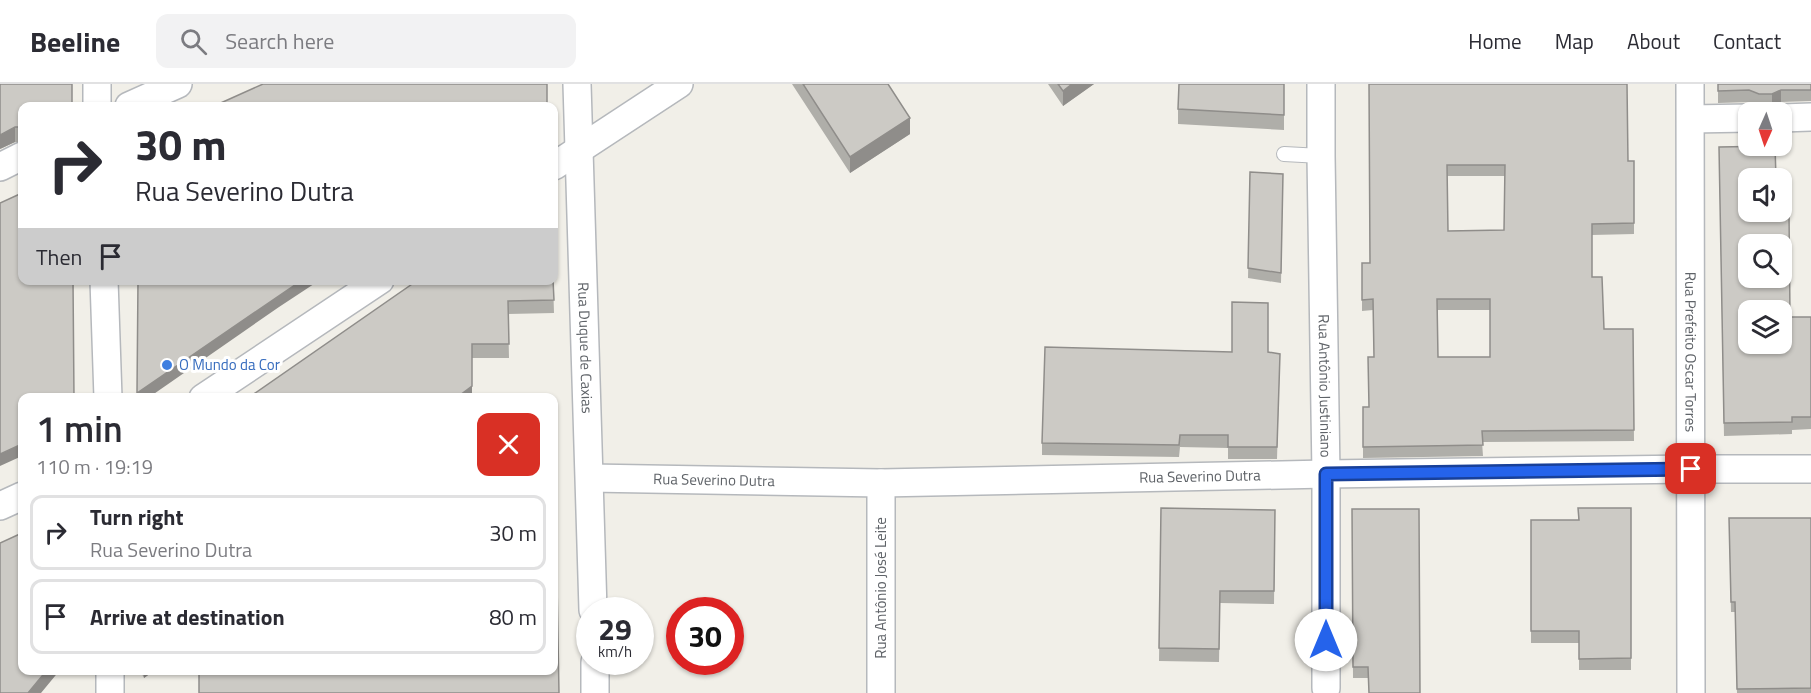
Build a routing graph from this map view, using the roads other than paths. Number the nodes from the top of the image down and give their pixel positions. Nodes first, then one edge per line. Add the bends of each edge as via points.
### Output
1 (97, 84) edge
2 (178, 84) edge
3 (577, 84) edge
4 (680, 84) edge
5 (1322, 84) edge
6 (1690, 84) edge
7 (97, 102) edge
8 (138, 102) edge
9 (1811, 117) edge
10 (1738, 118) edge
11 (1792, 118) edge
12 (1691, 119) junction
13 (580, 149) junction
14 (1284, 154) dead end
15 (1321, 156) junction
16 (18, 158) edge
17 (558, 163) edge
18 (0, 167) edge
19 (104, 285) edge
20 (372, 285) edge
21 (108, 393) edge
22 (210, 393) edge
23 (1691, 469) junction
24 (1811, 469) edge
25 (1326, 474) junction
26 (590, 478) junction
27 (881, 483) junction
28 (18, 498) edge
29 (0, 506) edge
30 (593, 597) edge
31 (110, 675) edge
32 (595, 675) edge
33 (1326, 688) dead end
34 (110, 693) edge
35 (596, 693) edge
36 (881, 693) edge
37 (1690, 693) edge

1 - 7 street
2 - 8 street
3 - 13 street, Rua Duque de Caxias
4 - 13 street
5 - 15 street, Rua Antônio Justiniano
6 - 12 street, Rua Prefeito Oscar Torres
9 - 11 street
10 - 12 street
12 - 23 street, Rua Prefeito Oscar Torres
13 - 17 street
13 - 26 street, Rua Duque de Caxias
14 - 15 lane
15 - 25 street, Rua Antônio Justiniano
16 - 18 street
19 - 21 street
20 - 22 street
23 - 24 street, Rua Severino Dutra
23 - 25 street, Rua Severino Dutra
23 - 37 street, Rua Prefeito Oscar Torres
25 - 27 street, Rua Severino Dutra
25 - 33 street, Rua Antônio Justiniano
26 - 27 street, Rua Severino Dutra
26 - 30 street, Rua Duque de Caxias
27 - 36 street, Rua Antônio José Leite
28 - 29 street
31 - 34 street
32 - 35 street

